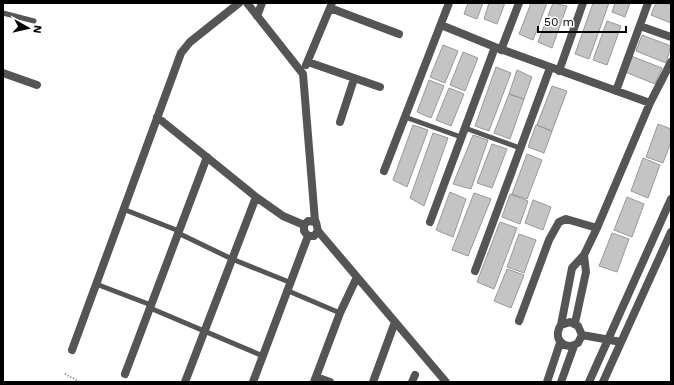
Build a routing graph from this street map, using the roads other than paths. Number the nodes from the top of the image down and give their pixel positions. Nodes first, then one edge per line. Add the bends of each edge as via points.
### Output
1 (239, 3) edge
2 (246, 3) edge
3 (262, 3) edge
4 (449, 3) edge
5 (519, 3) edge
6 (583, 3) edge
7 (648, 3) edge
8 (331, 6) edge
9 (3, 13) edge
10 (258, 16) junction
11 (34, 21) dead end
12 (441, 25) junction
13 (640, 26) junction
14 (399, 34) dead end
15 (671, 37) edge
16 (498, 49) junction
17 (308, 62) junction
18 (671, 62) edge
19 (550, 68) junction
20 (559, 70) junction
21 (3, 73) edge
22 (303, 74) junction
23 (354, 79) junction
24 (37, 85) dead end
25 (380, 87) dead end
26 (616, 91) junction
27 (650, 104) junction
28 (157, 117) junction
29 (405, 117) junction
30 (340, 122) dead end
31 (465, 128) junction
32 (461, 137) junction
33 (520, 148) junction
34 (207, 157) junction
35 (384, 171) dead end
36 (256, 197) junction
37 (671, 199) edge
38 (123, 209) junction
39 (315, 221) junction
40 (430, 222) dead end
41 (304, 225) junction
42 (597, 228) junction
43 (318, 231) junction
44 (178, 232) junction
45 (671, 232) edge
46 (308, 236) junction
47 (647, 254) junction
48 (584, 255) junction
49 (232, 259) junction
50 (659, 260) junction
51 (475, 271) dead end
52 (357, 277) junction
53 (96, 284) junction
54 (288, 286) junction
55 (150, 306) junction
56 (340, 313) junction
57 (519, 321) dead end
58 (395, 322) junction
59 (575, 323) junction
60 (561, 325) junction
61 (204, 332) junction
62 (582, 335) junction
63 (609, 340) junction
64 (621, 342) junction
65 (560, 343) junction
66 (574, 346) junction
67 (72, 350) dead end
68 (263, 356) junction
69 (125, 374) dead end
70 (315, 379) edge
71 (185, 382) edge
72 (253, 382) edge
73 (330, 382) edge
74 (372, 382) edge
75 (446, 382) edge
76 (547, 382) edge
77 (561, 382) edge
78 (589, 382) edge
79 (604, 382) edge

1 - 28 street via 185,48
2 - 10 street
3 - 10 street
4 - 12 street
5 - 16 street
6 - 20 street
7 - 13 street
8 - 14 street
8 - 17 street
9 - 11 lane
10 - 22 street
12 - 16 street
12 - 29 street
13 - 15 street
13 - 26 street
16 - 19 street
16 - 31 street
17 - 22 street
17 - 23 street
18 - 27 street
19 - 20 street
19 - 33 street
20 - 26 street
21 - 24 street
22 - 39 street
23 - 25 street
23 - 30 street
26 - 27 street
27 - 42 street
28 - 34 street
28 - 38 street
29 - 32 lane
29 - 35 street
31 - 32 street
31 - 33 lane
32 - 40 street
33 - 51 street
34 - 36 street
34 - 44 street
36 - 41 street via 283,216
36 - 49 street
37 - 47 street
38 - 44 lane
38 - 53 street
39 - 41 street via 308,221
39 - 43 street
41 - 46 street via 304,231
42 - 48 street
42 - 57 street via 566,220 559,222
43 - 46 street via 314,236
43 - 52 street
44 - 49 lane
44 - 55 street
45 - 50 street
46 - 54 street
47 - 50 street
47 - 63 street
48 - 59 street via 586,272
48 - 60 street via 572,268
49 - 54 lane
49 - 61 street
50 - 64 street
52 - 56 street
52 - 58 street
53 - 55 lane
53 - 67 street
54 - 56 lane
54 - 68 street
55 - 61 lane
55 - 69 street
56 - 70 street
58 - 74 street
58 - 75 street
59 - 60 street
59 - 62 street
60 - 65 street via 557,334
61 - 68 lane
61 - 71 street
62 - 63 street
62 - 66 street
63 - 64 street
63 - 78 street
64 - 79 street
65 - 66 street via 569,347
65 - 76 street
66 - 77 street
68 - 72 street
70 - 73 street

